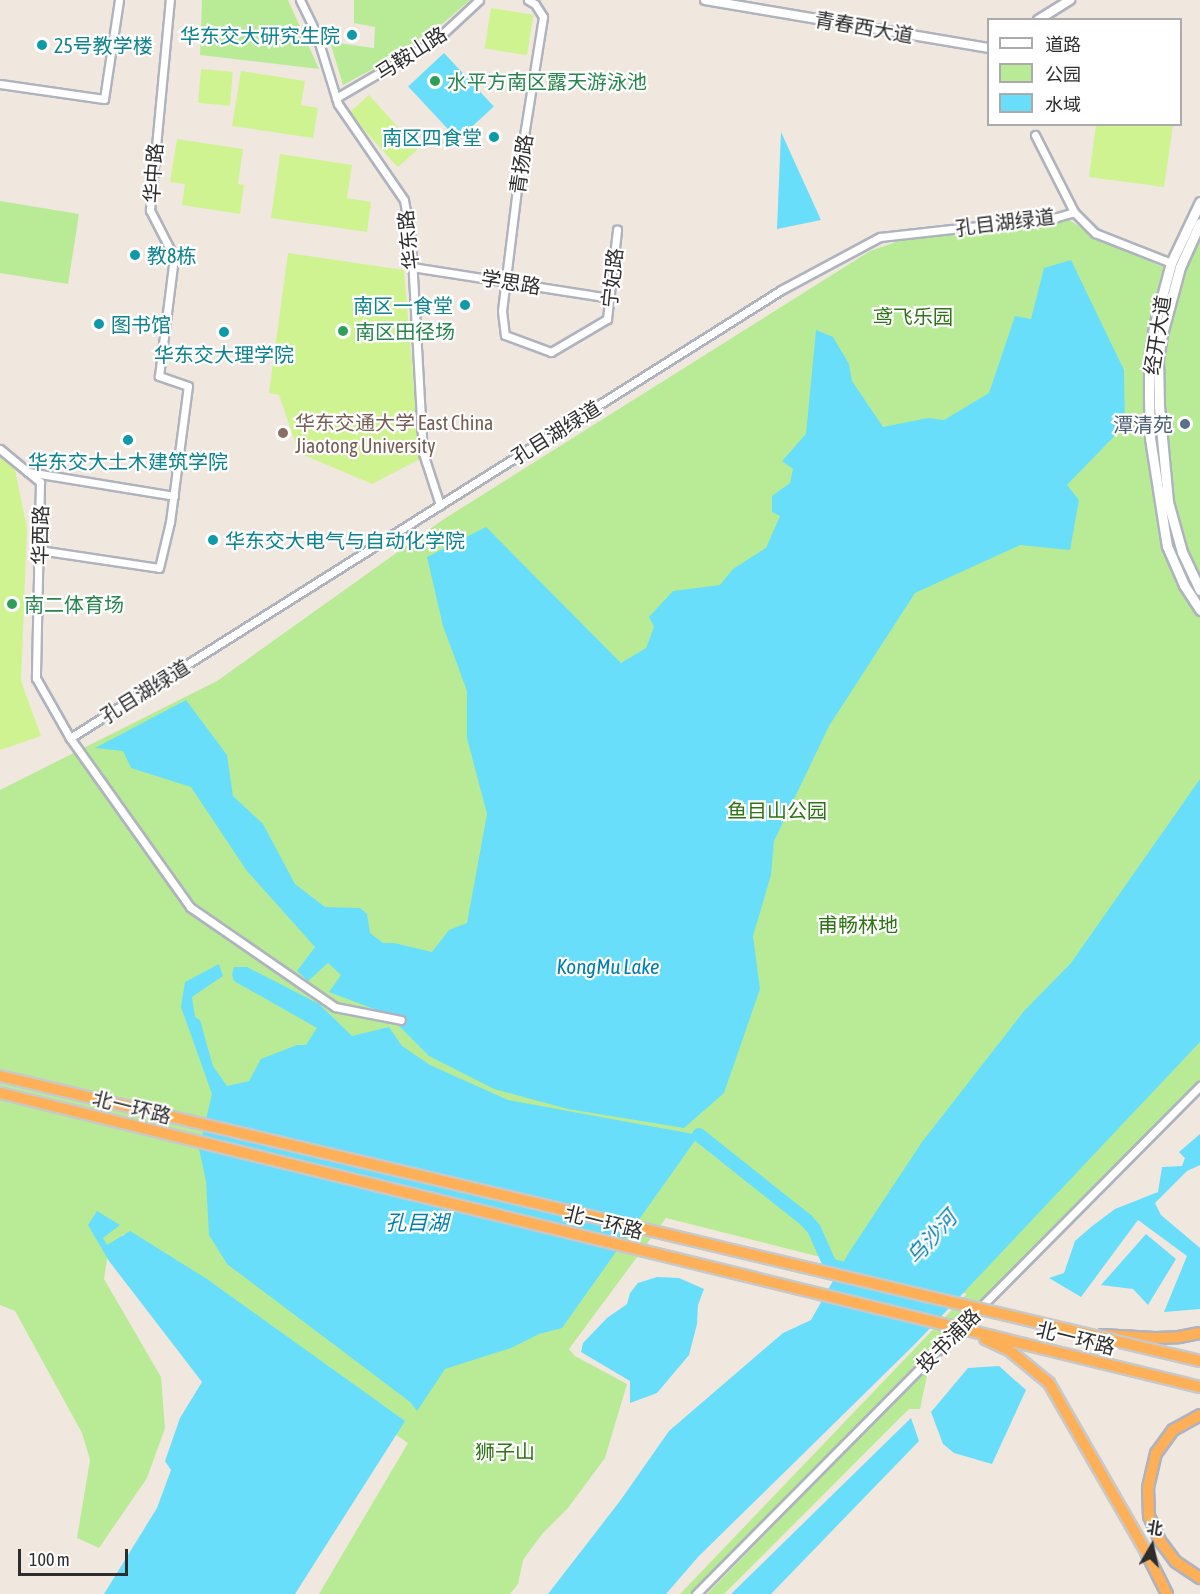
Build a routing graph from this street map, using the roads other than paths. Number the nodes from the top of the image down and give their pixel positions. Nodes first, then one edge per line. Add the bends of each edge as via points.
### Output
1 (118, 0) edge
2 (300, 0) edge
3 (479, 0) edge
4 (528, 0) edge
5 (705, 0) edge
6 (1070, 0) edge
7 (167, 1) edge
8 (1041, 18) edge
9 (987, 48) edge
10 (0, 84) edge
11 (336, 98) junction
12 (1035, 135) dead end
13 (1200, 202) edge
14 (1074, 212) junction
15 (1200, 223) edge
16 (617, 230) dead end
17 (1172, 263) junction
18 (412, 267) junction
19 (506, 281) junction
20 (610, 298) junction
21 (505, 335) joint
22 (0, 449) edge
23 (27, 472) junction
24 (174, 496) junction
25 (440, 505) junction
26 (39, 550) junction
27 (1200, 590) edge
28 (1200, 610) edge
29 (70, 738) junction
30 (401, 1020) dead end
31 (0, 1076) edge
32 (1200, 1086) edge
33 (0, 1093) edge
34 (1192, 1094) junction
35 (1200, 1098) edge
36 (852, 1301) junction
37 (1200, 1333) edge
38 (1089, 1334) junction
39 (1200, 1361) edge
40 (1200, 1387) edge
41 (1200, 1415) edge
42 (1200, 1578) edge
43 (696, 1594) edge
44 (1167, 1594) edge

1 - 10 street via 104,99
2 - 11 street, 华东路 via 316,33
3 - 11 street, 马鞍山路 via 437,39
4 - 19 street, 青扬路 via 543,17
5 - 9 street, 青春西大道
6 - 8 street
7 - 24 street, 华中路 via 150,210 174,257 159,376 188,386
11 - 18 street, 华东路 via 404,200
12 - 14 street
13 - 17 main road, 经开大道
14 - 17 street via 1095,233
14 - 25 street, 孔目湖绿道 via 880,237 781,290
15 - 27 main road, 经开大道 via 1180,267 1158,359 1168,502 1182,552
16 - 20 street, 宁妃路
17 - 28 main road, 经开大道 via 1149,358 1150,438 1167,546
18 - 19 street, 学思路
18 - 25 street, 华东路 via 423,453
19 - 20 street, 学思路
19 - 21 street, 青扬路 via 502,311
20 - 21 street, 宁妃路 via 607,319 552,352
22 - 23 street, 华西路
23 - 24 street
23 - 26 street, 华西路 via 40,482
24 - 26 street, 华中路 via 159,568
25 - 29 street, 孔目湖绿道
26 - 29 street, 华西路 via 36,678
29 - 30 street, 华西路 via 190,907 335,1007
31 - 38 highway, 北一环路, bridge
32 - 34 street, 投书浦路
33 - 36 highway, 北一环路, bridge
34 - 35 street
34 - 43 street, 投书浦路
36 - 40 highway, 北一环路, bridge
36 - 44 highway, bridge via 891,1317 989,1341 1035,1369 1062,1402
37 - 38 highway, bridge via 1155,1338
38 - 39 highway, 北一环路, bridge
41 - 42 highway via 1173,1430 1156,1453 1148,1488 1149,1516 1160,1541 1176,1562

